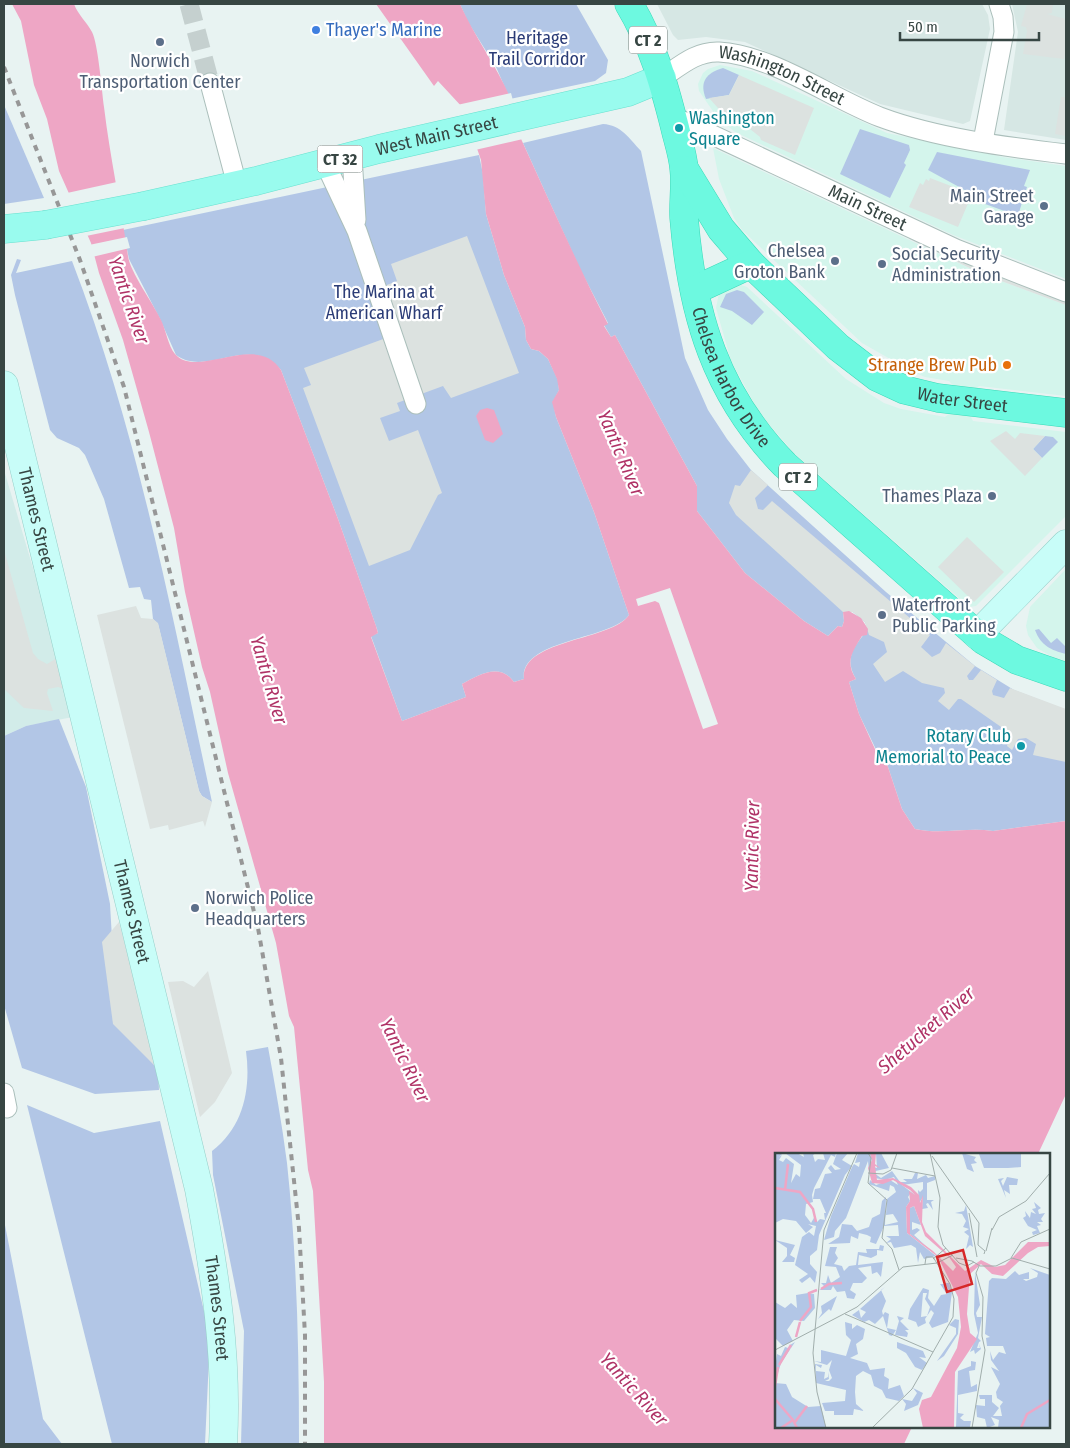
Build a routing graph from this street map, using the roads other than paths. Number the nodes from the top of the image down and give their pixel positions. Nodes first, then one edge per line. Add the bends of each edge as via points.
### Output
1 (629, 4) edge
2 (999, 4) edge
3 (662, 78) junction
4 (210, 83) tunnel mouth
5 (672, 116) junction
6 (983, 141) junction
7 (1066, 154) edge
8 (352, 156) junction
9 (325, 163) junction
10 (685, 170) junction
11 (237, 186) junction
12 (4, 229) edge
13 (357, 231) junction
14 (751, 264) junction
15 (695, 290) junction
16 (1066, 292) edge
17 (4, 385) edge
18 (416, 404) dead end
19 (1066, 414) edge
20 (1066, 544) edge
21 (977, 635) junction
22 (1066, 676) edge
23 (223, 1444) edge

1 - 3 highway, CT 2 via 648,40
2 - 6 street via 1004,32
3 - 5 highway, Chelsea Harbor Drive / CT 2
3 - 6 street, Washington Street via 702,54 735,54 762,62 901,124
3 - 8 main road, West Main Street / CT 32 via 628,92
4 - 11 street
5 - 10 highway, Chelsea Harbor Drive / CT 2
5 - 16 street, Main Street via 956,249
6 - 7 street, Washington Street
8 - 9 main road, West Main Street / CT 32
8 - 13 street
9 - 11 main road, West Main Street / CT 32
9 - 13 street
10 - 14 highway, Water Street / CT 2 via 721,229
10 - 15 highway, Chelsea Harbor Drive / CT 2 via 684,220
11 - 12 main road, West Main Street / CT 32, bridge via 46,225
13 - 18 street
14 - 15 highway
14 - 19 highway, Water Street / CT 2 via 846,354 893,385 947,400
15 - 21 highway, Chelsea Harbor Drive / CT 2 via 717,367 735,404 758,436 793,473
17 - 23 main road, Thames Street via 199,1189 223,1342
20 - 21 main road
21 - 22 highway, Chelsea Harbor Drive / CT 2 via 1017,660

